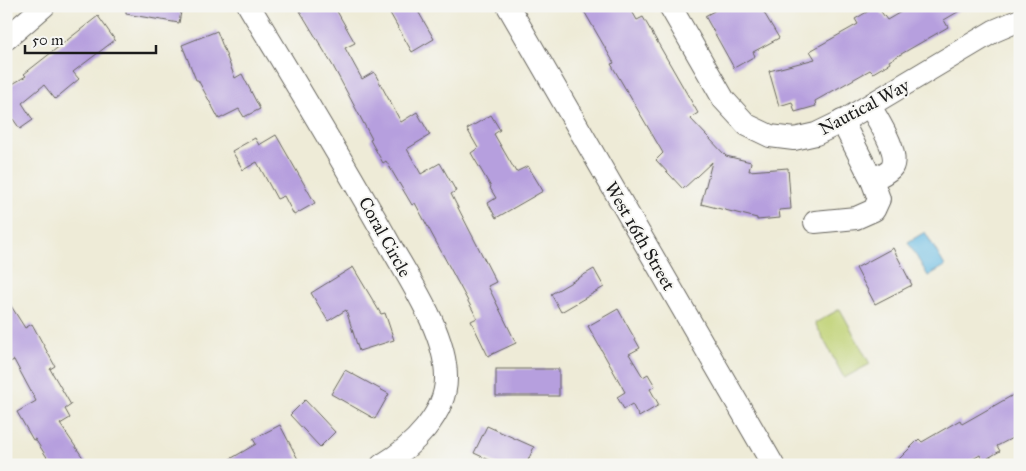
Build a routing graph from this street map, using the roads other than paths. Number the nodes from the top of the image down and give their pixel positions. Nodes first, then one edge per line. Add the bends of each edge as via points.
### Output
1 (44, 6) edge
2 (249, 6) edge
3 (508, 6) edge
4 (670, 6) edge
5 (1020, 20) edge
6 (6, 39) edge
7 (870, 106) junction
8 (842, 121) junction
9 (872, 180) junction
10 (815, 222) dead end
11 (382, 465) edge
12 (773, 465) edge

1 - 6 street
2 - 11 street, Coral Circle via 364,199 434,327 442,351 446,377 441,404 422,432
3 - 12 street, West 16th Street
4 - 8 street, Nautical Way via 724,100 747,124 770,136 794,139 816,134
5 - 7 street, Nautical Way via 994,31
7 - 8 street, Nautical Way
7 - 9 street via 890,143 894,159 891,168
8 - 9 street
9 - 10 street via 878,199 874,210 856,218

